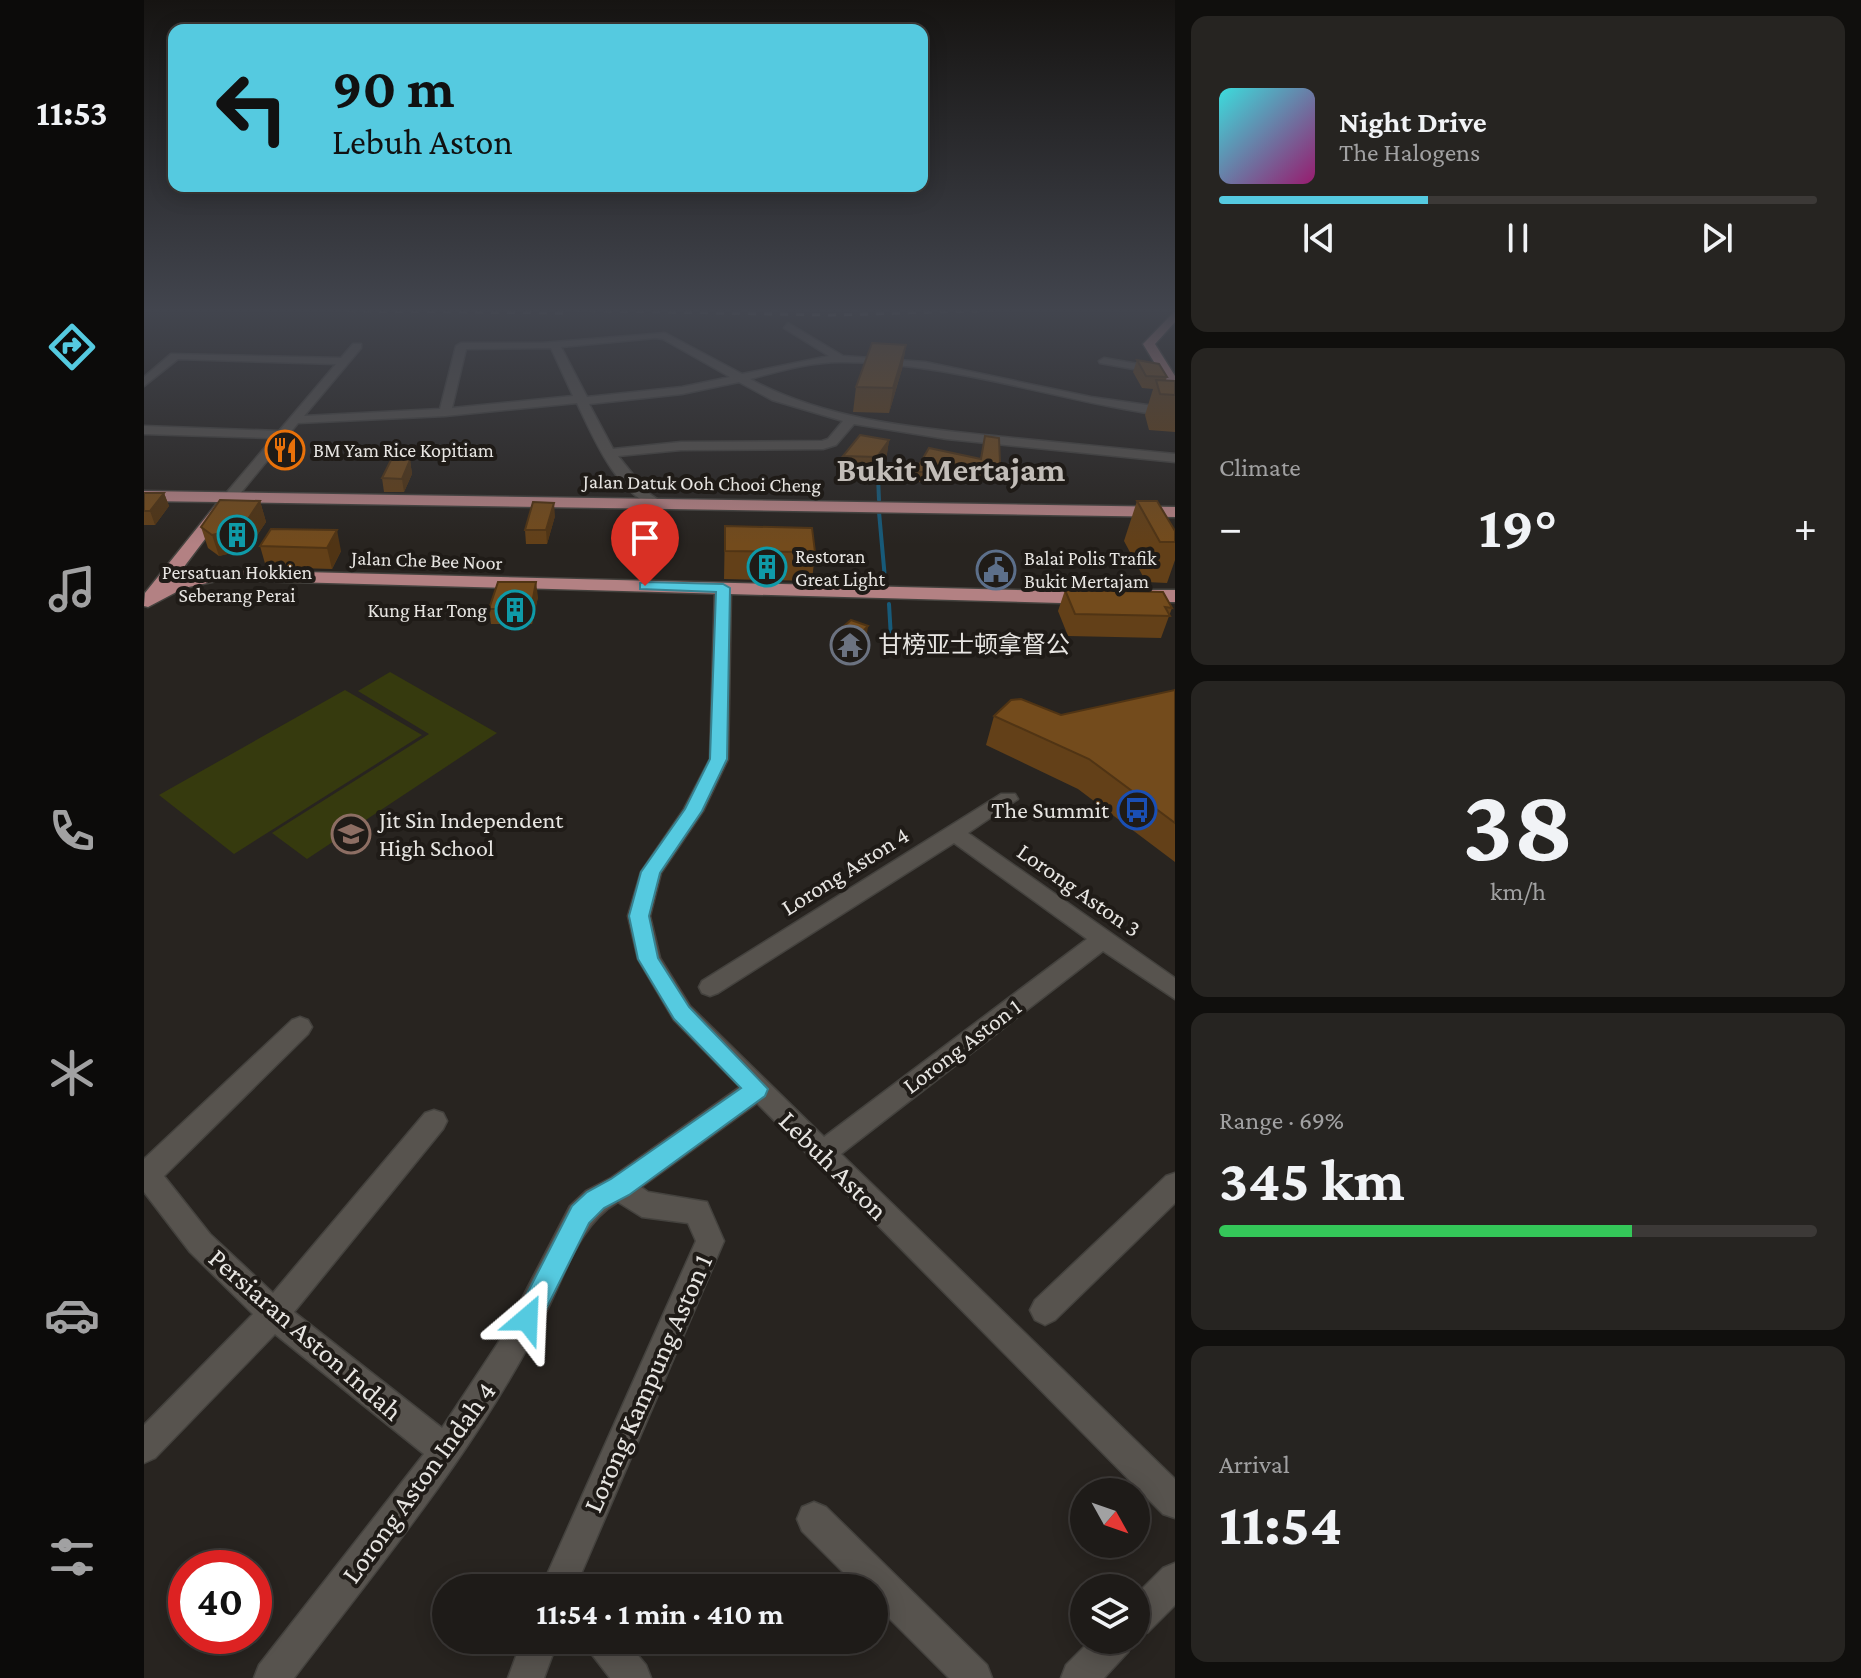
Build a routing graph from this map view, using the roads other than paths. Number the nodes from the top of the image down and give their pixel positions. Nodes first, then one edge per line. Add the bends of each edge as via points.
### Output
1 (321, 388) edge
2 (451, 388) edge
3 (576, 388) edge
4 (695, 388) edge
5 (757, 388) edge
6 (1037, 388) edge
7 (582, 400) junction
8 (445, 412) junction
9 (1175, 413) edge
10 (294, 420) junction
11 (851, 420) junction
12 (144, 430) edge
13 (281, 435) junction
14 (612, 453) junction
15 (1175, 458) edge
16 (626, 480) junction
17 (144, 496) edge
18 (229, 498) junction
19 (597, 503) junction
20 (658, 504) junction
21 (1175, 512) edge
22 (195, 541) junction
23 (221, 575) junction
24 (723, 588) junction
25 (1175, 596) edge
26 (1111, 598) junction
27 (146, 604) edge
28 (1175, 605) edge
29 (1008, 799) dead end
30 (954, 833) junction
31 (1103, 939) junction
32 (710, 987) dead end
33 (1175, 990) edge
34 (300, 1027) dead end
35 (757, 1089) junction
36 (434, 1121) dead end
37 (821, 1154) junction
38 (145, 1175) edge
39 (1175, 1185) edge
40 (620, 1187) junction
41 (1045, 1310) dead end
42 (274, 1314) junction
43 (144, 1447) edge
44 (446, 1451) junction
45 (1175, 1502) edge
46 (814, 1519) dead end
47 (564, 1574) edge
48 (1175, 1580) edge
49 (1150, 1606) edge
50 (535, 1654) edge
51 (613, 1654) edge
52 (1102, 1654) edge
53 (272, 1678) edge
54 (526, 1678) edge
55 (633, 1678) edge
56 (974, 1678) edge
57 (1079, 1678) edge

1 - 10 street
2 - 8 street
3 - 7 street
4 - 7 street
5 - 11 street
6 - 9 street via 1112,406
7 - 8 street
7 - 14 street
8 - 10 street
10 - 13 street
11 - 14 street via 823,445 681,446
11 - 15 street
12 - 13 street
13 - 18 street
14 - 16 street
16 - 19 street via 619,497
16 - 20 street via 645,500
17 - 18 main road, Jalan Datuk Ooh Chooi Cheng
18 - 19 main road, Jalan Datuk Ooh Chooi Cheng
18 - 22 main road
19 - 20 main road, Jalan Datuk Ooh Chooi Cheng
20 - 21 main road, Jalan Datuk Ooh Chooi Cheng
22 - 23 main road via 196,561
22 - 27 main road
23 - 24 main road, Jalan Che Bee Noor
23 - 27 main road, Jalan Che Bee Noor via 178,584
24 - 26 main road, Jalan Che Bee Noor
24 - 35 street, Lebuh Aston via 719,759 693,811 651,872 639,916 649,959 682,1013
25 - 26 main road, Jalan Che Bee Noor
26 - 28 main road, Jalan Che Bee Noor
29 - 30 street, Lorong Aston 4
30 - 31 street, Lorong Aston 3
30 - 32 street, Lorong Aston 4
31 - 33 street, Lorong Aston 3
31 - 37 street, Lorong Aston 1
34 - 38 street
35 - 37 street, Lebuh Aston
35 - 40 street, Lorong Aston Indah 4
36 - 42 street
37 - 45 street, Lebuh Aston
38 - 42 street, Persiaran Aston Indah via 200,1243
39 - 41 street
40 - 44 street, Lorong Aston Indah 4 via 580,1215 513,1348
40 - 47 street, Lorong Kampung Aston 1 via 642,1204 697,1211 710,1241
42 - 43 street
42 - 44 street, Persiaran Aston Indah
44 - 53 street, Lorong Aston Indah 4
46 - 56 street
48 - 49 street
50 - 54 street
51 - 55 street
52 - 57 street

